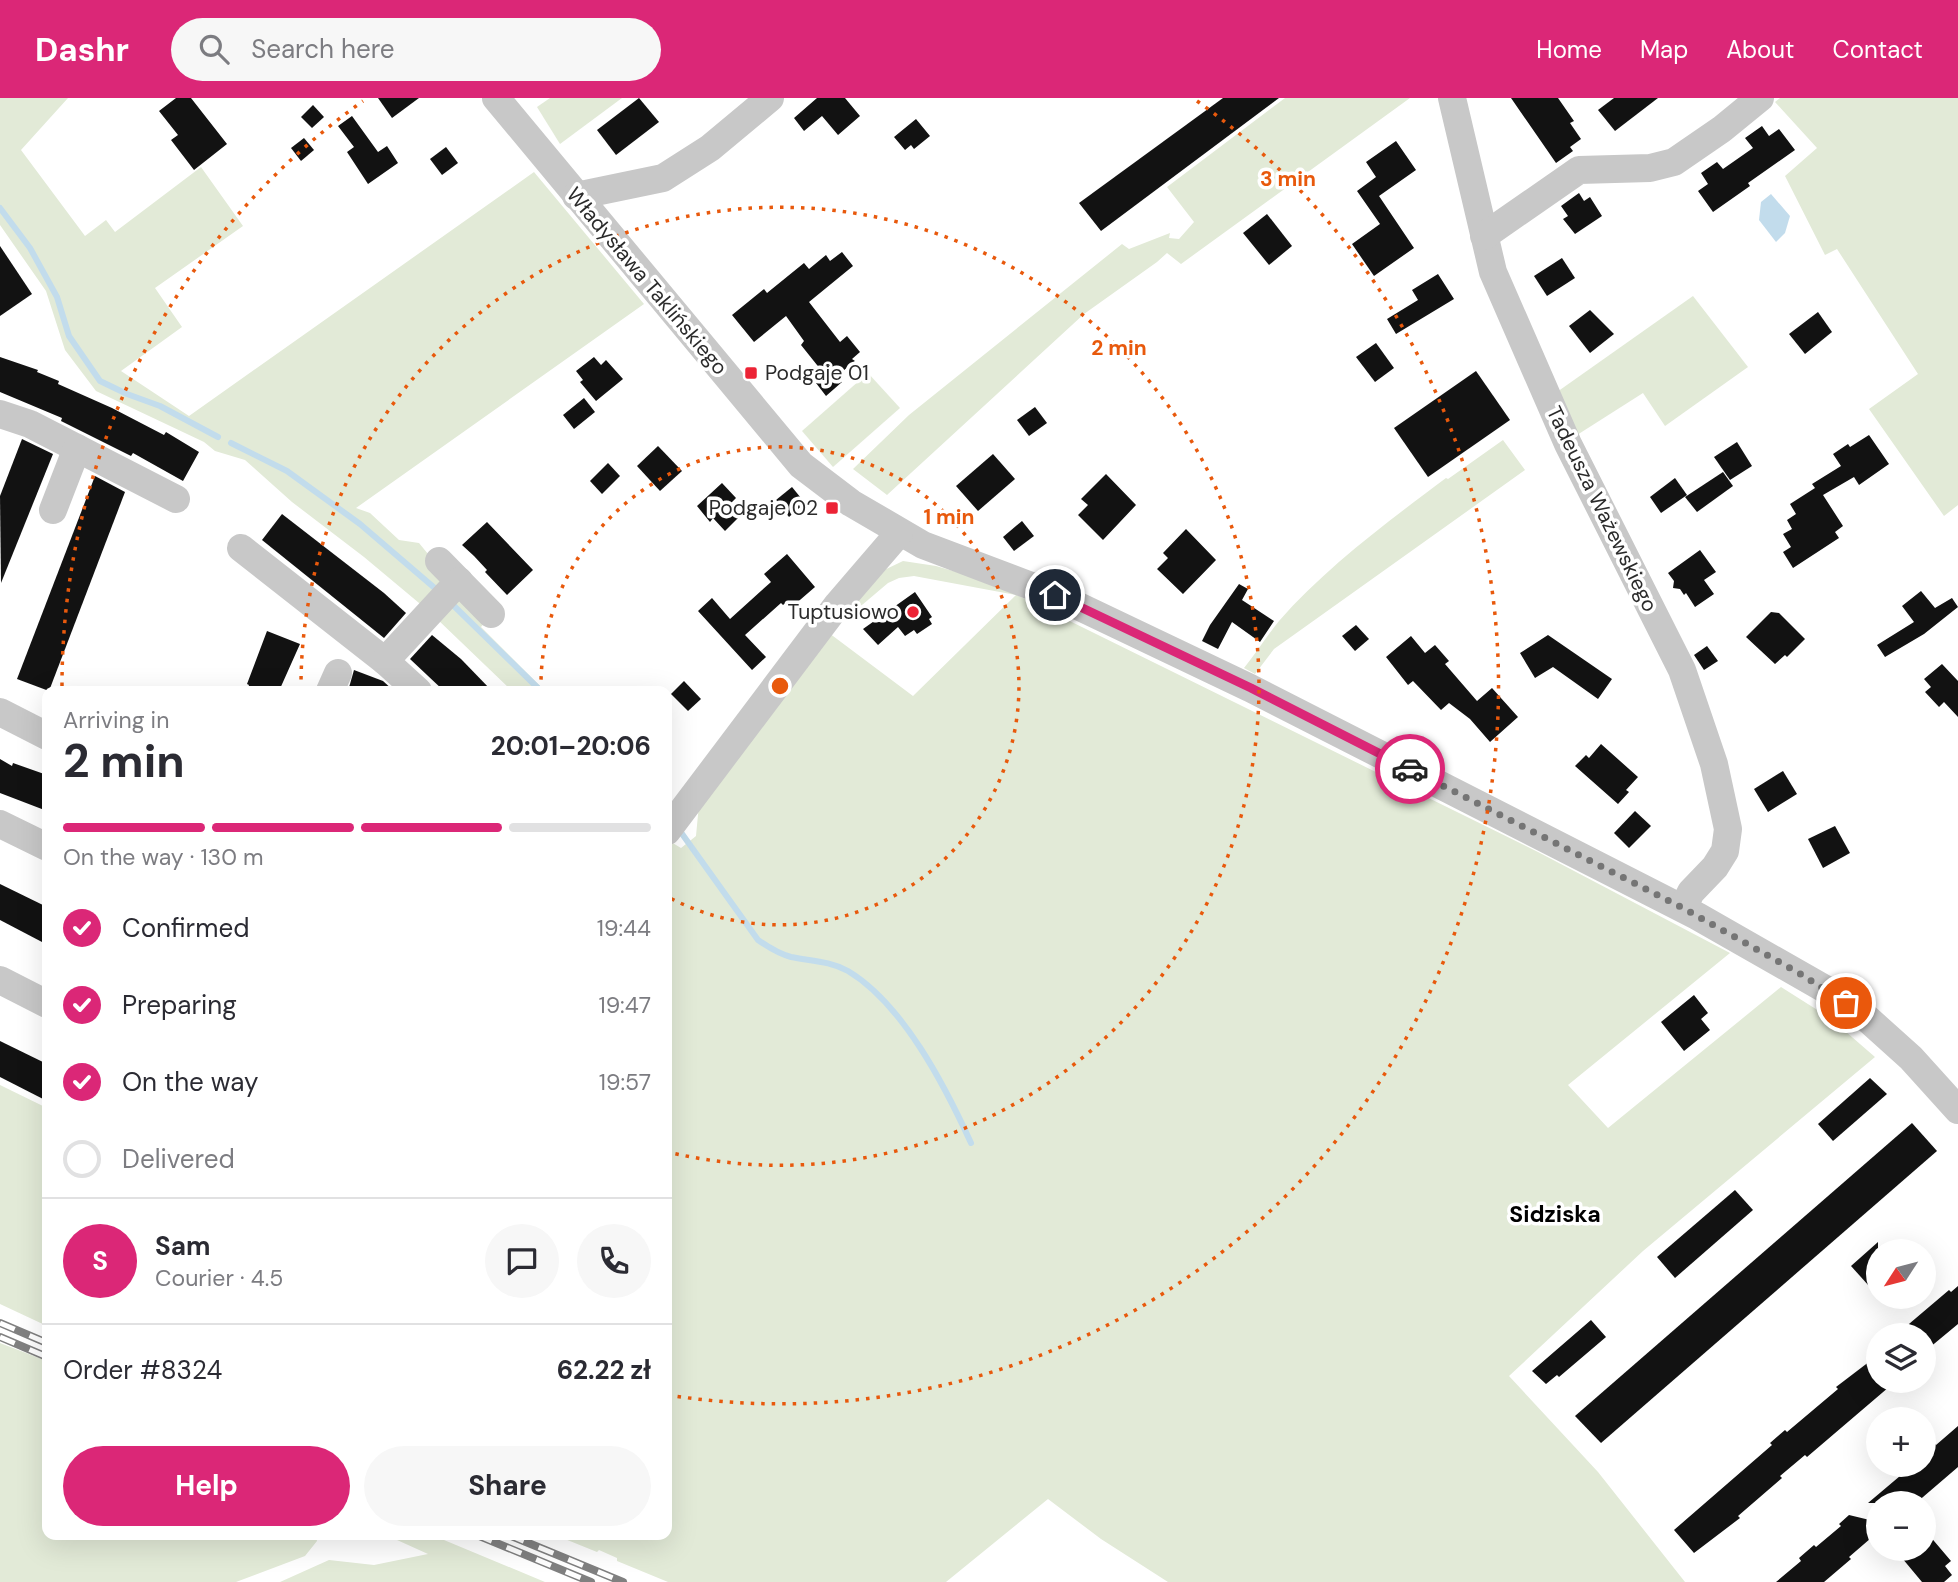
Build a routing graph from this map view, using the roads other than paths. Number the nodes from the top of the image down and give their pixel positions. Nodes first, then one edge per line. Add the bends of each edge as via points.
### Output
1 (496, 98) edge
2 (770, 98) edge
3 (1452, 98) edge
4 (1760, 98) edge
5 (576, 196) junction
6 (1484, 236) junction
7 (0, 415) edge
8 (77, 448) junction
9 (176, 499) dead end
10 (53, 510) dead end
11 (900, 533) junction
12 (241, 548) dead end
13 (439, 561) dead end
14 (459, 581) junction
15 (491, 614) dead end
16 (385, 661) junction
17 (408, 686) edge
18 (0, 712) edge
19 (42, 733) edge
20 (0, 824) edge
21 (672, 824) edge
22 (42, 845) edge
23 (1690, 912) junction
24 (0, 980) edge
25 (42, 1001) edge
26 (1958, 1110) edge

1 - 5 street, Władysława Taklińskiego
2 - 5 street via 710,148 663,178
3 - 6 street, Tadeusza Ważewskiego
4 - 6 street via 1674,162 1650,168 1579,170
5 - 11 street, Władysława Taklińskiego via 801,465
6 - 23 street, Tadeusza Ważewskiego via 1493,272 1569,444 1682,670 1713,764 1728,829 1725,851 1691,892
7 - 8 street
8 - 9 street
8 - 10 street
11 - 21 street via 838,604
11 - 23 street, Władysława Taklińskiego via 1055,595 1251,688
12 - 16 street
13 - 14 street
14 - 15 street
14 - 16 street
16 - 17 street
18 - 19 street
20 - 22 street
23 - 26 street, Władysława Taklińskiego via 1861,1013 1912,1058
24 - 25 street

